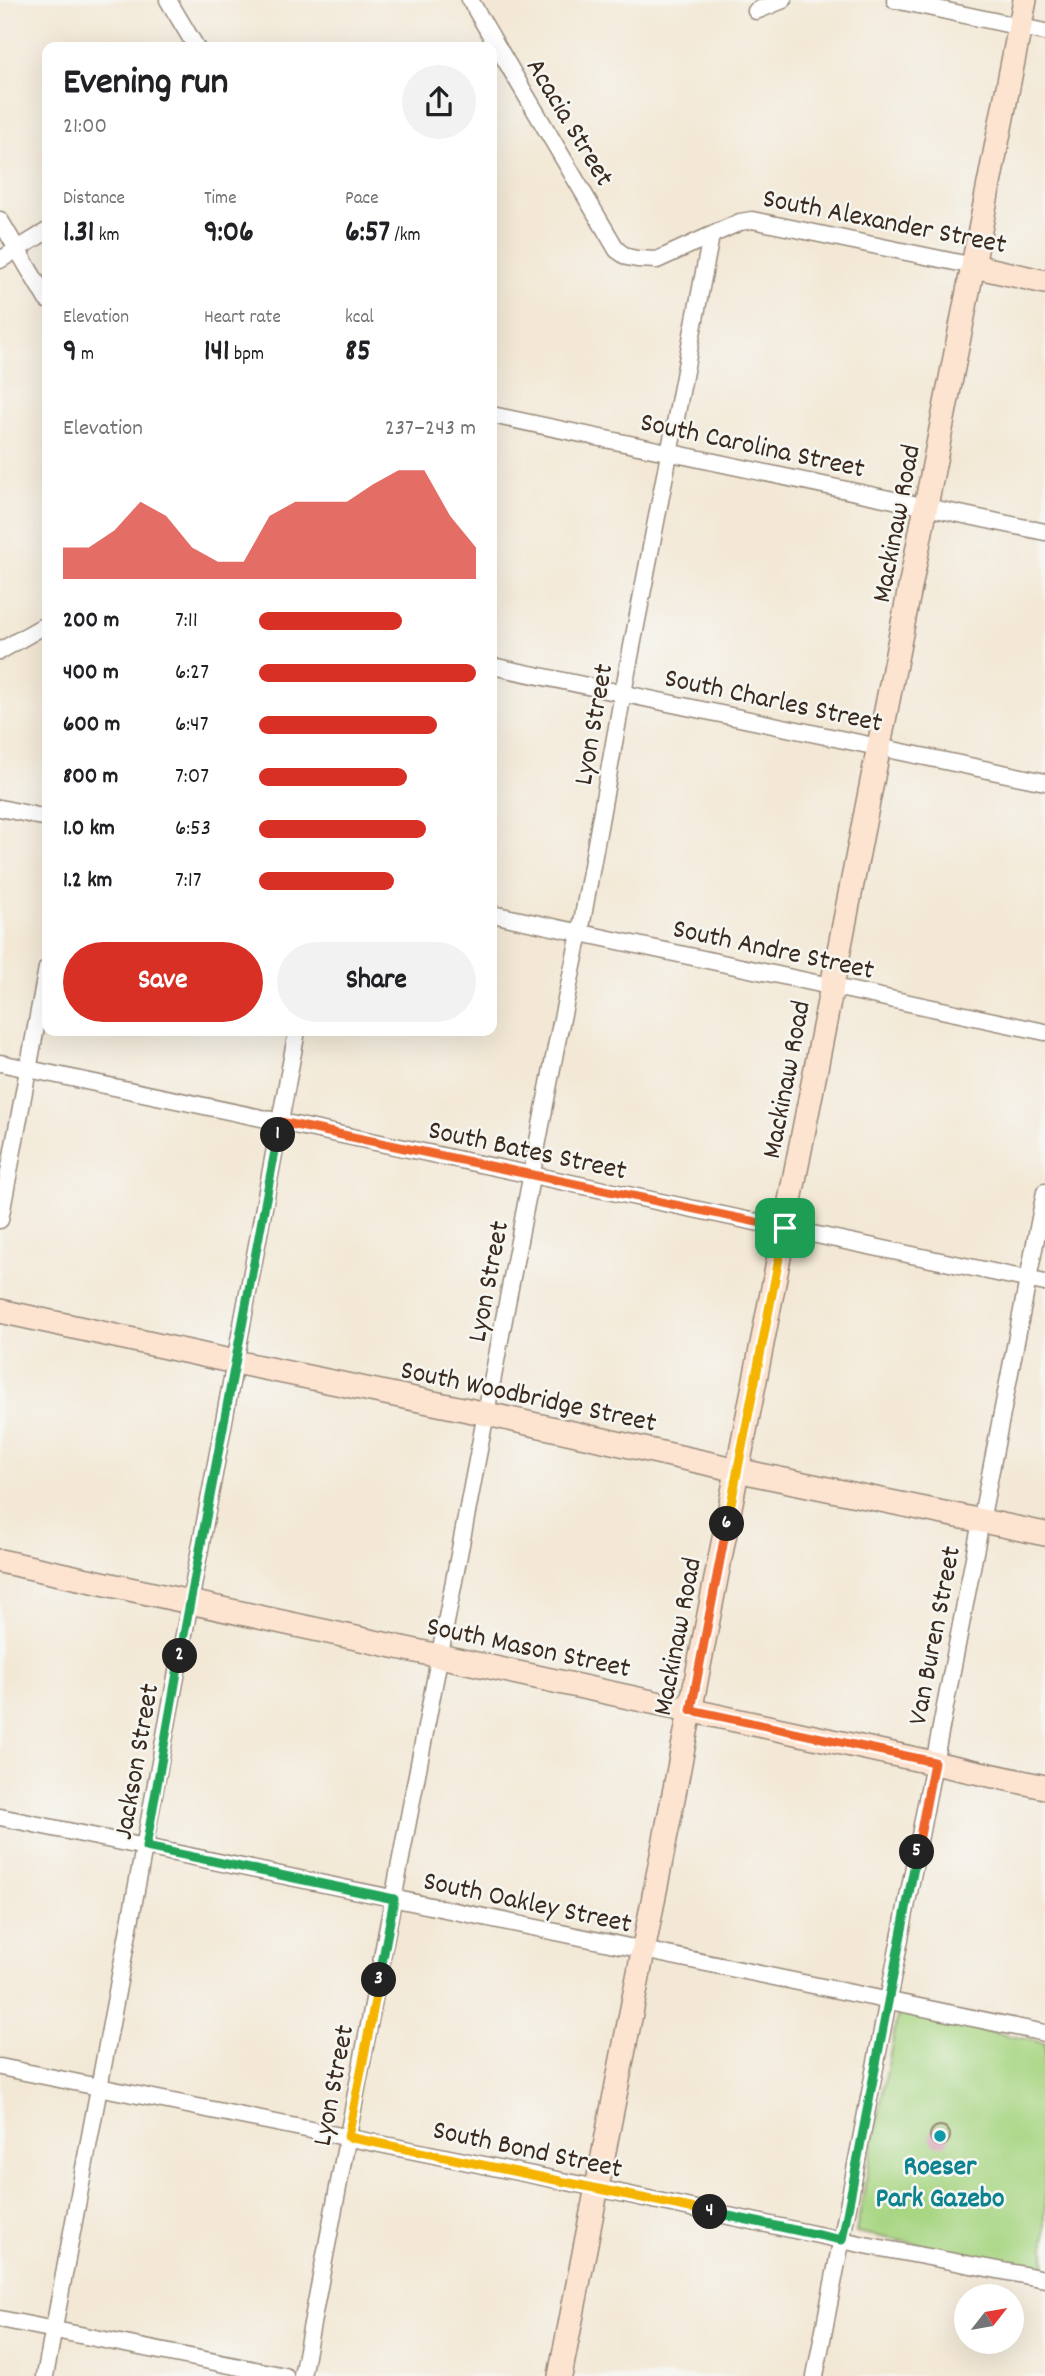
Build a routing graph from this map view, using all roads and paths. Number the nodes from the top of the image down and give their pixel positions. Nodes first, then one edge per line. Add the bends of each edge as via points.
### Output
1 (169, 0) edge
2 (470, 0) edge
3 (783, 0) edge
4 (895, 0) edge
5 (1025, 0) edge
6 (756, 11) dead end
7 (1020, 26) junction
8 (1045, 32) edge
9 (193, 42) edge
10 (495, 42) edge
11 (497, 46) edge
12 (0, 220) edge
13 (42, 234) edge
14 (711, 236) junction
15 (17, 249) junction
16 (637, 259) joint
17 (0, 260) edge
18 (974, 266) junction
19 (1045, 282) edge
20 (42, 292) edge
21 (497, 416) edge
22 (671, 452) junction
23 (928, 506) junction
24 (1045, 532) edge
25 (42, 627) edge
26 (0, 651) edge
27 (497, 667) edge
28 (623, 693) junction
29 (881, 746) junction
30 (1045, 782) edge
31 (0, 808) edge
32 (42, 817) edge
33 (497, 915) edge
34 (580, 933) junction
35 (833, 987) junction
36 (42, 993) edge
37 (1045, 1032) edge
38 (296, 1036) edge
39 (0, 1063) edge
40 (27, 1069) junction
41 (281, 1122) junction
42 (532, 1176) junction
43 (1045, 1192) edge
44 (0, 1220) edge
45 (785, 1228) junction
46 (1028, 1279) junction
47 (1045, 1283) edge
48 (0, 1311) edge
49 (235, 1362) junction
50 (487, 1414) junction
51 (737, 1470) junction
52 (981, 1520) junction
53 (1045, 1534) edge
54 (0, 1561) edge
55 (189, 1603) junction
56 (440, 1656) junction
57 (691, 1710) junction
58 (934, 1762) junction
59 (1045, 1787) edge
60 (0, 1817) edge
61 (146, 1847) junction
62 (394, 1899) junction
63 (643, 1950) junction
64 (889, 1999) junction
65 (1045, 2033) edge
66 (0, 2067) edge
67 (100, 2087) junction
68 (348, 2137) junction
69 (597, 2188) junction
70 (842, 2240) junction
71 (1045, 2279) edge
72 (0, 2319) edge
73 (54, 2330) junction
74 (46, 2376) edge
75 (285, 2376) edge
76 (302, 2376) edge
77 (560, 2376) edge
78 (815, 2376) edge

1 - 9 street
2 - 10 street, Acacia Street
3 - 6 street
4 - 7 street
5 - 7 street, Mackinaw Road
7 - 8 street
7 - 18 street, Mackinaw Road
11 - 16 street, Acacia Street via 617,250
12 - 15 street
13 - 15 street
14 - 16 street, South Alexander Street via 657,260
14 - 18 street, South Alexander Street via 752,220
14 - 22 street, Lyon Street
15 - 17 street
15 - 20 street
18 - 19 street, South Alexander Street
18 - 23 street, Mackinaw Road
21 - 22 street, South Carolina Street
22 - 23 street, South Carolina Street
22 - 28 street, Lyon Street
23 - 24 street, South Carolina Street
23 - 29 street, Mackinaw Road
25 - 26 street
27 - 28 street, South Charles Street
28 - 29 street, South Charles Street
28 - 34 street, Lyon Street
29 - 30 street, South Charles Street
29 - 35 street, Mackinaw Road
31 - 32 street
33 - 34 street, South Andre Street
34 - 35 street, South Andre Street
34 - 42 street, Lyon Street
35 - 37 street, South Andre Street
35 - 45 street, Mackinaw Road
36 - 40 street
38 - 41 street, Jackson Street
39 - 40 street, South Bates Street
40 - 41 street, South Bates Street
40 - 44 street
41 - 42 street, South Bates Street
41 - 49 street, Jackson Street
42 - 45 street, South Bates Street
42 - 50 street, Lyon Street
43 - 46 street, Van Buren Street
45 - 46 street, South Bates Street
45 - 51 street, Mackinaw Road
46 - 47 street, South Bates Street
46 - 52 street, Van Buren Street
48 - 49 street, South Woodbridge Street
49 - 50 street, South Woodbridge Street
49 - 55 street, Jackson Street
50 - 51 street, South Woodbridge Street
50 - 56 street, Lyon Street
51 - 52 street, South Woodbridge Street
51 - 57 street, Mackinaw Road
52 - 53 street, South Woodbridge Street
52 - 58 street, Van Buren Street
54 - 55 street, South Mason Street
55 - 56 street, South Mason Street
55 - 61 street, Jackson Street
56 - 57 street, South Mason Street
56 - 62 street, Lyon Street
57 - 58 street, South Mason Street
57 - 63 street, Mackinaw Road
58 - 59 street, South Mason Street
58 - 64 street, Van Buren Street
60 - 61 street, South Oakley Street
61 - 62 street, South Oakley Street
61 - 67 street, Jackson Street
62 - 63 street, South Oakley Street
62 - 68 street, Lyon Street
63 - 64 street, South Oakley Street
63 - 69 street, Mackinaw Road
64 - 65 street, South Oakley Street
64 - 70 street, Van Buren Street
66 - 67 street, South Bond Street
67 - 68 street, South Bond Street
67 - 73 street, Jackson Street
68 - 69 street, South Bond Street
68 - 76 street, Lyon Street
69 - 70 street, South Bond Street
69 - 77 street, Mackinaw Road
70 - 71 street, South Bond Street
70 - 78 street, Van Buren Street
72 - 73 street
73 - 74 street, Jackson Street
73 - 75 street

